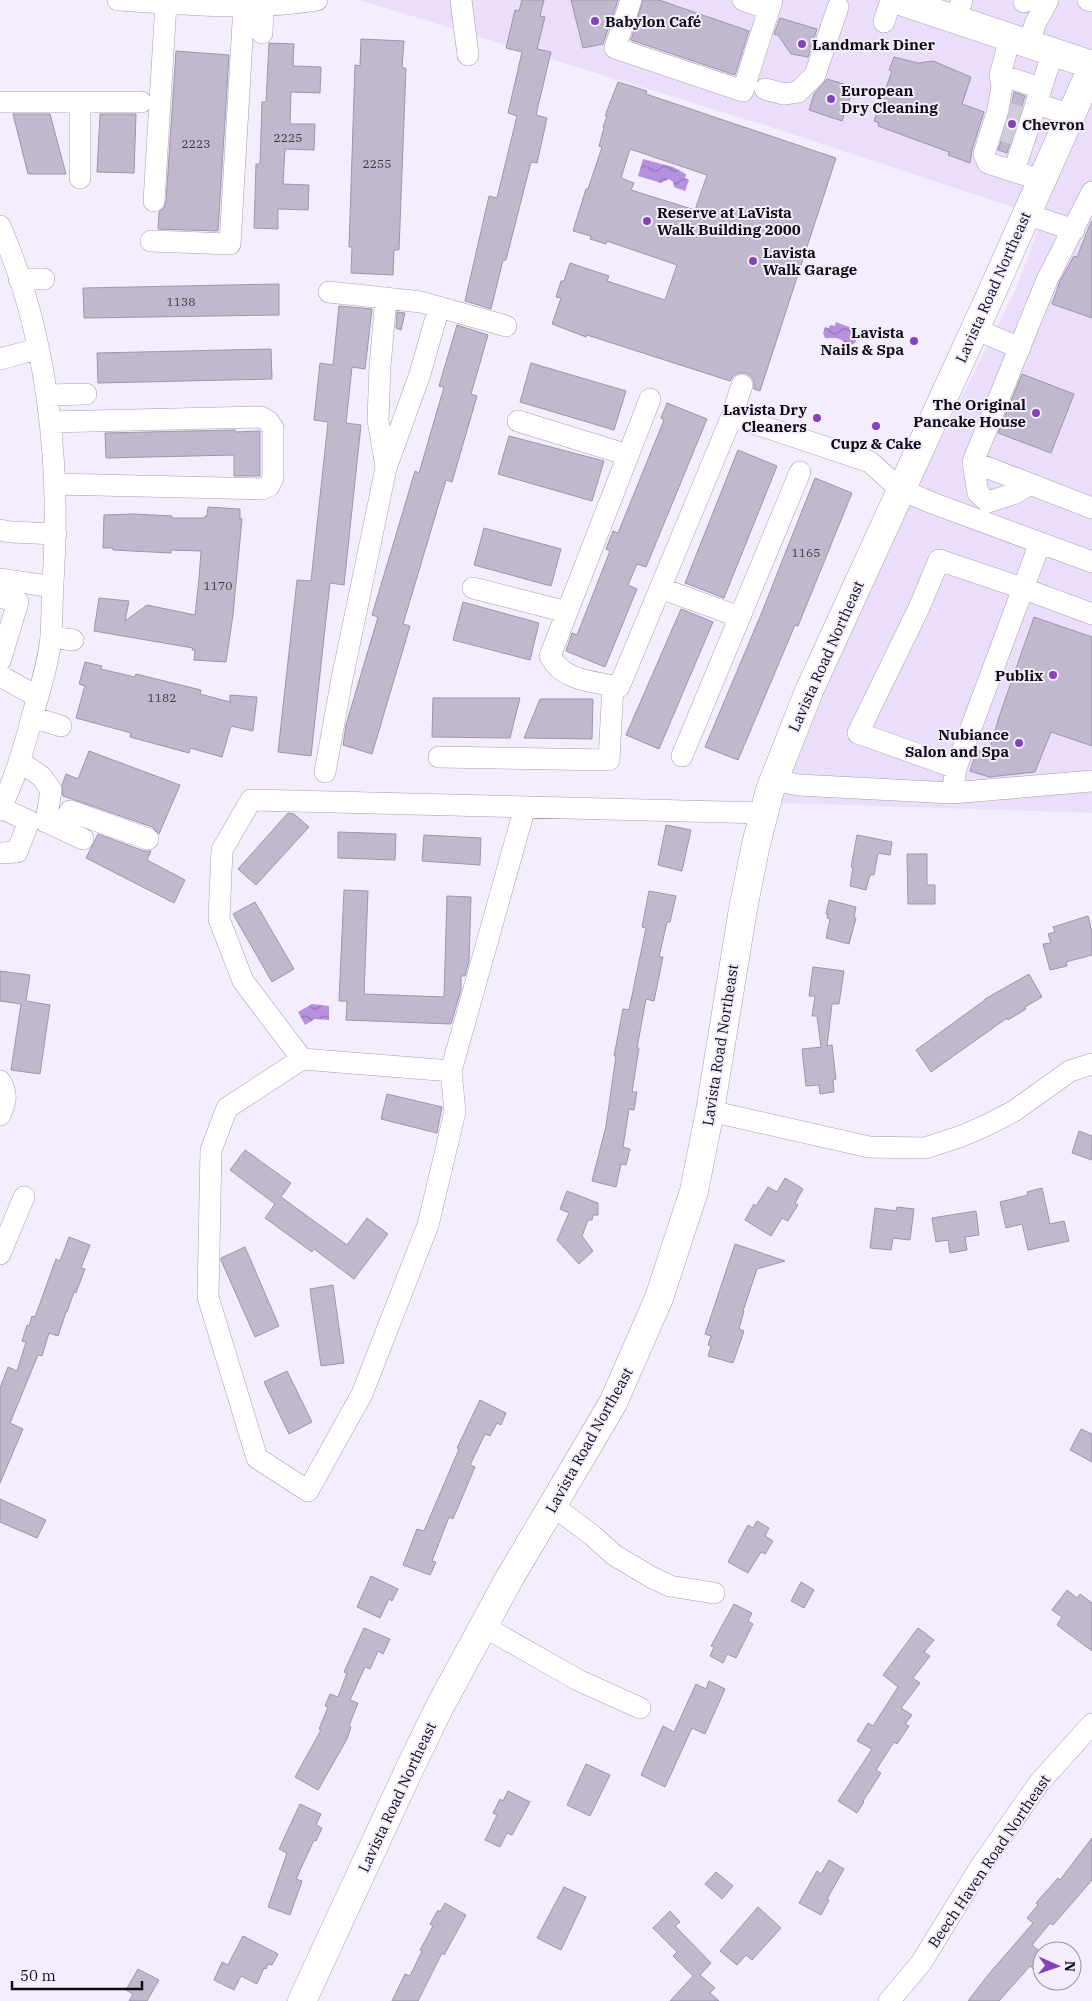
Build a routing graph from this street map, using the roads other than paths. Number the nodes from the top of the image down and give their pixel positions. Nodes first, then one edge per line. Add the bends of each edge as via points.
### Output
1 (118, 0) edge
2 (317, 0) edge
3 (461, 0) edge
4 (631, 0) edge
5 (743, 0) edge
6 (891, 0) edge
7 (1048, 0) edge
8 (1088, 0) edge
9 (1092, 1) edge
10 (166, 3) junction
11 (770, 4) edge
12 (254, 6) junction
13 (838, 8) dead end
14 (958, 10) edge
15 (890, 11) edge
16 (262, 33) dead end
17 (1031, 45) junction
18 (468, 56) dead end
19 (1092, 67) edge
20 (1000, 75) junction
21 (765, 89) dead end
22 (0, 102) edge
23 (80, 102) junction
24 (141, 102) dead end
25 (1071, 115) junction
26 (1030, 117) junction
27 (1014, 170) junction
28 (80, 178) dead end
29 (1041, 180) junction
30 (1090, 196) edge
31 (154, 201) dead end
32 (1026, 214) junction
33 (1074, 230) junction
34 (2, 235) edge
35 (151, 241) dead end
36 (44, 279) dead end
37 (19, 280) junction
38 (328, 292) dead end
39 (386, 298) junction
40 (439, 307) junction
41 (506, 326) dead end
42 (976, 330) junction
43 (1020, 348) junction
44 (37, 349) junction
45 (0, 359) edge
46 (742, 385) dead end
47 (86, 394) dead end
48 (47, 395) junction
49 (650, 399) dead end
50 (732, 416) junction
51 (518, 421) dead end
52 (50, 422) junction
53 (628, 455) junction
54 (973, 462) junction
55 (386, 468) junction
56 (800, 472) dead end
57 (1031, 484) junction
58 (901, 490) junction
59 (55, 491) junction
60 (259, 501) dead end
61 (1092, 508) edge
62 (0, 530) edge
63 (56, 534) junction
64 (1040, 543) junction
65 (1092, 562) edge
66 (0, 579) edge
67 (53, 587) junction
68 (473, 588) dead end
69 (660, 588) junction
70 (1022, 588) junction
71 (0, 597) edge
72 (567, 612) junction
73 (1092, 614) edge
74 (740, 617) junction
75 (51, 637) junction
76 (74, 640) dead end
77 (0, 661) edge
78 (0, 676) edge
79 (613, 685) junction
80 (35, 707) junction
81 (61, 726) dead end
82 (682, 756) dead end
83 (439, 757) dead end
84 (20, 761) junction
85 (956, 768) junction
86 (325, 772) dead end
87 (774, 780) junction
88 (1092, 781) edge
89 (952, 793) junction
90 (525, 807) junction
91 (0, 809) edge
92 (764, 813) junction
93 (45, 824) junction
94 (83, 839) dead end
95 (148, 840) dead end
96 (0, 853) edge
97 (302, 1059) junction
98 (1092, 1064) edge
99 (451, 1071) junction
100 (0, 1081) edge
101 (710, 1111) junction
102 (0, 1115) edge
103 (24, 1198) dead end
104 (0, 1254) edge
105 (554, 1506) junction
106 (714, 1592) dead end
107 (483, 1626) junction
108 (640, 1708) dead end
109 (1092, 1724) edge
110 (302, 2001) edge
111 (889, 2001) edge

1 - 10 street
2 - 12 street
3 - 18 street
4 - 11 street via 615,48 743,92
5 - 11 street
6 - 15 street
7 - 17 street via 1035,24
8 - 9 street
10 - 12 street
10 - 31 street
12 - 16 street
12 - 35 street via 230,244
13 - 21 street via 815,75 798,92 784,94
14 - 15 main road
14 - 17 main road
17 - 19 main road
17 - 20 street
17 - 26 street
19 - 25 main road, Lavista Road Northeast
20 - 26 street
20 - 27 street via 1002,86 997,120 984,154 988,163
22 - 23 street
23 - 24 street
23 - 28 street
25 - 26 street
25 - 29 main road, Lavista Road Northeast
26 - 27 street
27 - 29 street
29 - 32 main road, Lavista Road Northeast
30 - 33 street
32 - 33 street
32 - 42 main road, Lavista Road Northeast
33 - 43 street via 1047,280
34 - 37 street
36 - 37 street
37 - 44 street
38 - 39 street
39 - 40 street
39 - 55 street via 378,420
40 - 41 street
40 - 55 street via 420,374
42 - 43 street
42 - 58 main road, Lavista Road Northeast
43 - 54 street
44 - 45 street
44 - 48 street
46 - 50 street
47 - 48 street
48 - 52 street
49 - 53 street
50 - 58 street via 870,462
50 - 69 street
51 - 53 street
52 - 59 street
52 - 59 street via 261,417 273,428 274,478 270,486 262,489
53 - 72 street
54 - 57 street
54 - 57 street via 978,493 988,502
55 - 86 street
56 - 74 street
57 - 61 street
58 - 64 street
58 - 87 main road, Lavista Road Northeast via 809,691
59 - 60 street
59 - 63 street
62 - 63 street
63 - 67 street
64 - 65 street
64 - 70 street
66 - 67 street
67 - 75 street
68 - 72 street
69 - 74 street
69 - 79 street via 619,686
70 - 73 street
70 - 85 street
70 - 85 street via 939,560 858,733
71 - 77 street via 18,602
72 - 79 street via 550,656 556,667 570,677
74 - 82 street
75 - 76 street
75 - 80 street
78 - 80 street
79 - 83 street via 609,760
80 - 81 street
80 - 84 street
84 - 91 street
84 - 93 street via 42,776 51,790
85 - 89 street
87 - 89 street via 799,785
87 - 92 main road, Lavista Road Northeast
88 - 89 street
90 - 92 street
90 - 97 street via 251,800 222,850 219,920 243,982
90 - 99 street
91 - 93 street
92 - 101 main road, Lavista Road Northeast via 743,909
93 - 94 street
93 - 95 street via 70,811
93 - 96 street via 17,852
97 - 99 street
97 - 99 street via 227,1108 211,1150 208,1297 257,1458 308,1491 362,1394 428,1225 454,1112
98 - 101 street via 1070,1071 1014,1111 987,1125 925,1148 869,1147
100 - 102 street via 6,1103
101 - 105 main road, Lavista Road Northeast via 694,1191 659,1298 613,1403
103 - 104 street
105 - 106 street via 614,1555 651,1577 670,1586
105 - 107 main road, Lavista Road Northeast
107 - 108 street via 578,1680
107 - 110 main road, Lavista Road Northeast via 409,1770
109 - 111 street, Beech Haven Road Northeast via 1039,1783 921,1963

